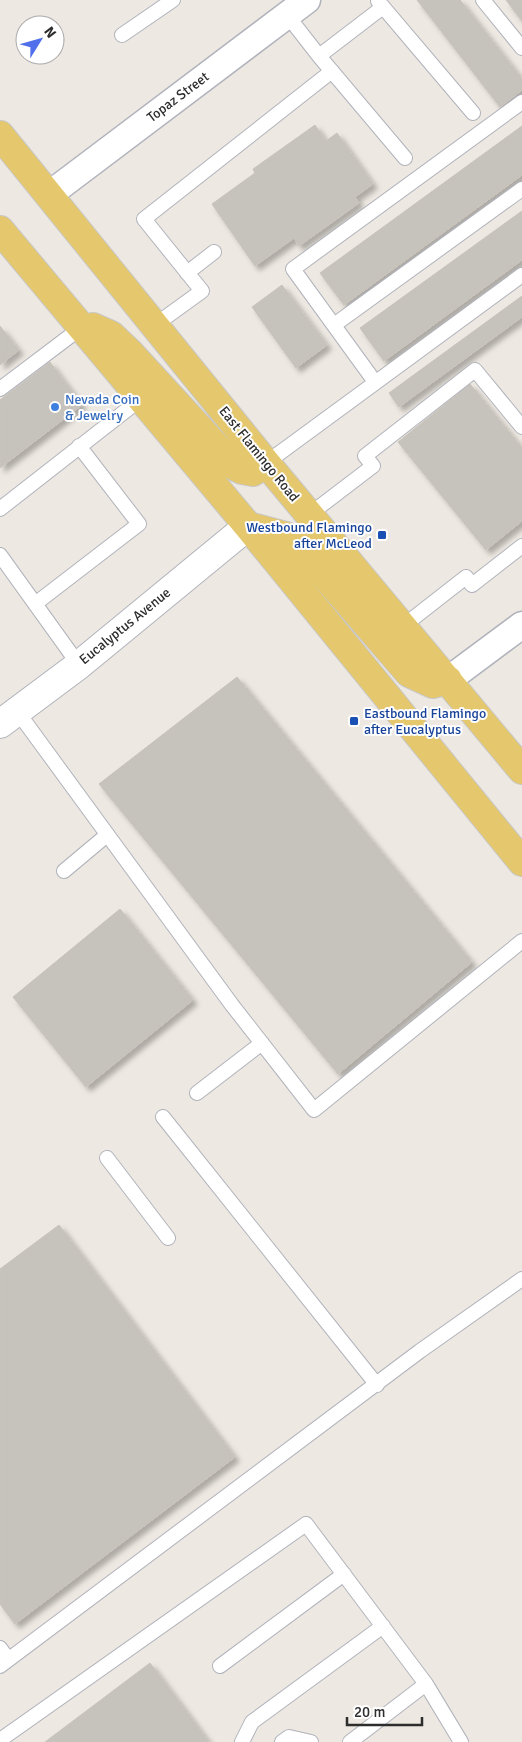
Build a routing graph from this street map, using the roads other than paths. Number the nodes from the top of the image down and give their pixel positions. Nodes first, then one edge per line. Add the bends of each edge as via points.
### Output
1 (173, 0) edge
2 (483, 0) edge
3 (380, 3) edge
4 (297, 8) edge
5 (122, 35) dead end
6 (522, 48) edge
7 (319, 56) junction
8 (332, 71) junction
9 (522, 102) edge
10 (473, 113) dead end
11 (0, 134) edge
12 (405, 158) dead end
13 (522, 189) edge
14 (50, 194) junction
15 (0, 231) edge
16 (214, 252) dead end
17 (187, 272) junction
18 (522, 275) edge
19 (156, 325) junction
20 (334, 325) junction
21 (82, 327) junction
22 (375, 382) junction
23 (0, 389) edge
24 (142, 398) junction
25 (522, 427) edge
26 (79, 446) junction
27 (266, 463) junction
28 (0, 509) edge
29 (310, 514) junction
30 (248, 526) junction
31 (522, 546) edge
32 (0, 555) edge
33 (35, 604) junction
34 (522, 625) edge
35 (402, 627) junction
36 (79, 665) junction
37 (448, 680) junction
38 (8, 718) edge
39 (522, 770) edge
40 (107, 835) junction
41 (522, 862) edge
42 (64, 871) dead end
43 (522, 941) edge
44 (262, 1043) junction
45 (197, 1093) dead end
46 (163, 1117) dead end
47 (107, 1158) dead end
48 (168, 1238) dead end
49 (522, 1280) edge
50 (377, 1385) junction
51 (344, 1574) junction
52 (383, 1626) junction
53 (3, 1658) edge
54 (220, 1666) dead end
55 (426, 1684) junction
56 (0, 1740) edge
57 (242, 1742) edge
58 (282, 1742) edge
59 (307, 1742) edge
60 (350, 1742) edge
61 (461, 1742) edge

1 - 5 lane
2 - 6 lane
3 - 7 lane
3 - 10 lane
4 - 7 lane
4 - 14 street, Topaz Street
7 - 8 lane
8 - 12 lane
8 - 17 lane via 144,219
9 - 20 lane via 293,269
11 - 14 main road, East Flamingo Road
13 - 20 lane
14 - 19 main road, East Flamingo Road
15 - 21 main road
16 - 17 lane
17 - 19 lane via 202,291
18 - 22 lane
19 - 27 main road, East Flamingo Road
20 - 22 lane
21 - 23 lane
21 - 24 main road
21 - 27 main road via 94,327 111,335 130,352 234,466 253,472
22 - 27 lane
24 - 26 lane
24 - 30 main road
25 - 29 lane via 475,370 365,456 373,466
26 - 28 lane
26 - 33 lane via 139,524
27 - 29 main road, East Flamingo Road
29 - 35 main road, East Flamingo Road
30 - 36 street, Eucalyptus Avenue
30 - 37 main road via 286,536 300,547 409,672 433,684
30 - 41 main road
31 - 35 lane via 472,585 466,578
32 - 33 lane
33 - 36 lane
34 - 37 street
35 - 37 main road, East Flamingo Road
36 - 38 street, Eucalyptus Avenue
37 - 39 main road, East Flamingo Road
38 - 40 lane
40 - 42 lane
40 - 44 lane
43 - 44 lane via 314,1110
44 - 45 lane
46 - 50 lane
47 - 48 lane
49 - 50 lane
50 - 53 lane
51 - 52 lane
51 - 54 lane
51 - 56 lane via 306,1524
52 - 55 lane
52 - 57 lane via 252,1722
55 - 60 lane
55 - 61 lane
58 - 59 lane via 289,1736

